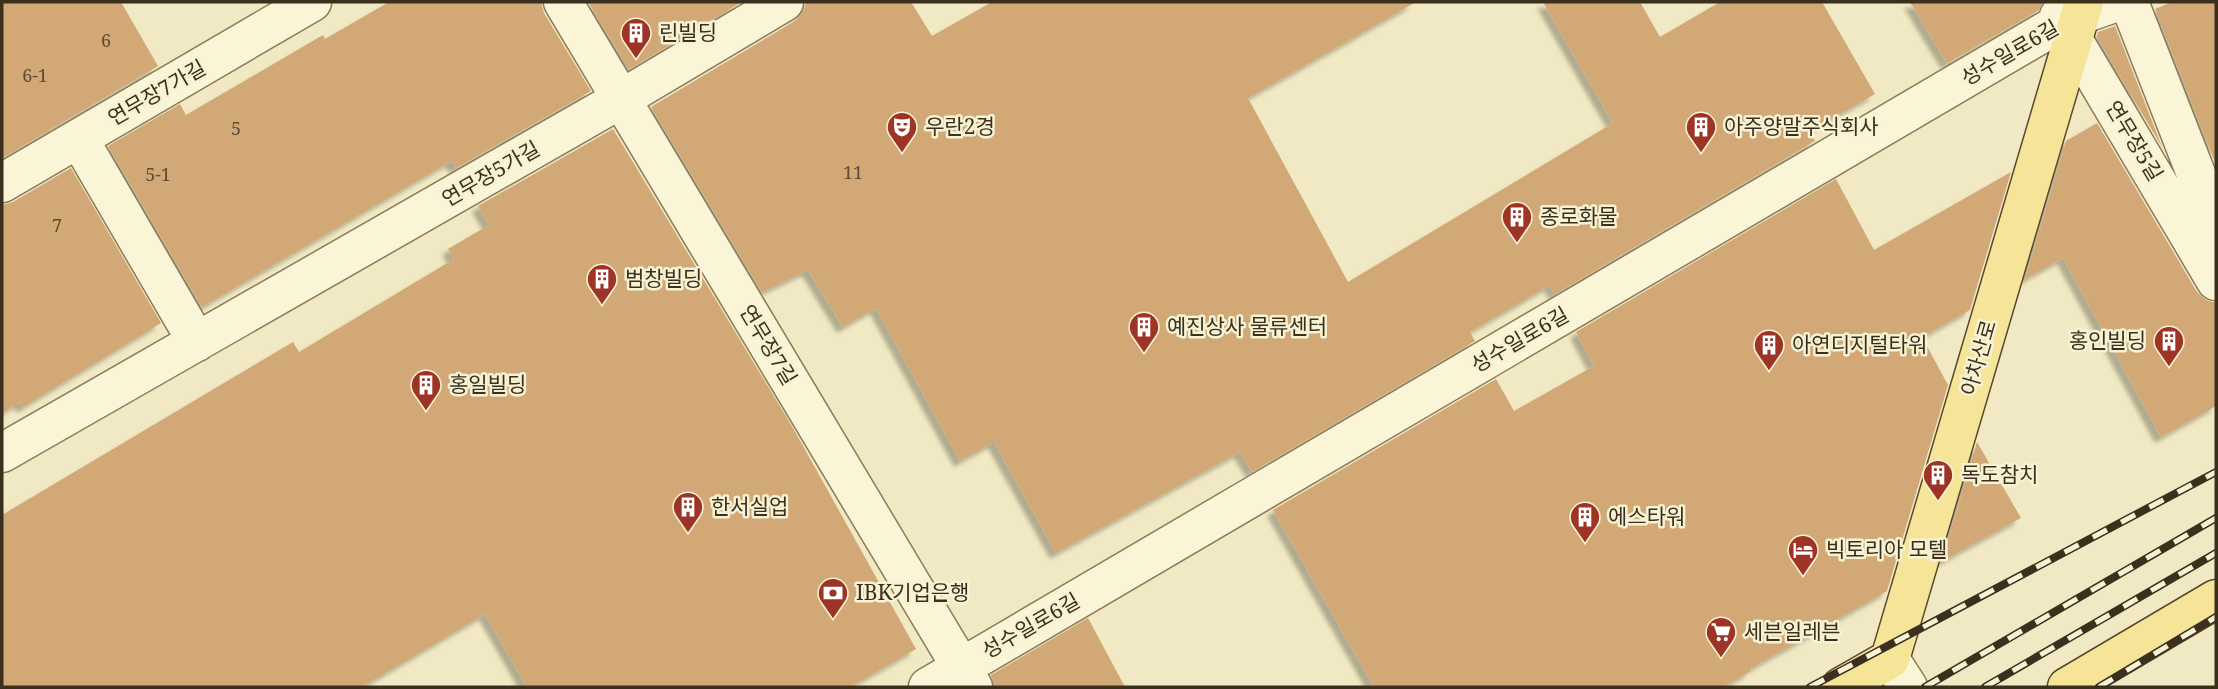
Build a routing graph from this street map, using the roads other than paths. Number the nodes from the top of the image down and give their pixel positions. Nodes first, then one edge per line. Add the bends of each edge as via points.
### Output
1 (312, 2) edge
2 (563, 2) edge
3 (784, 2) edge
4 (2117, 2) edge
5 (2129, 2) edge
6 (2066, 8) edge
7 (621, 99) junction
8 (79, 139) junction
9 (2, 183) edge
10 (2216, 225) edge
11 (2216, 281) edge
12 (197, 342) junction
13 (2, 453) edge
14 (2216, 600) edge
15 (1899, 673) edge
16 (967, 677) edge
17 (928, 687) edge
18 (1840, 687) edge
19 (2067, 687) edge

1 - 8 street, 연무장7가길
2 - 7 street, 연무장7길
3 - 7 street, 연무장5가길
4 - 6 street, 성수일로6길
5 - 10 street, 연무장5길
6 - 11 street, 연무장5길
6 - 15 main road, 아차산로
6 - 16 street, 성수일로6길
7 - 12 street, 연무장5가길
7 - 16 street, 연무장7길
8 - 9 street, 연무장7가길
8 - 12 street
12 - 13 street, 연무장5가길
14 - 19 main road
15 - 18 main road, 아차산로
16 - 17 street, 성수일로6길

